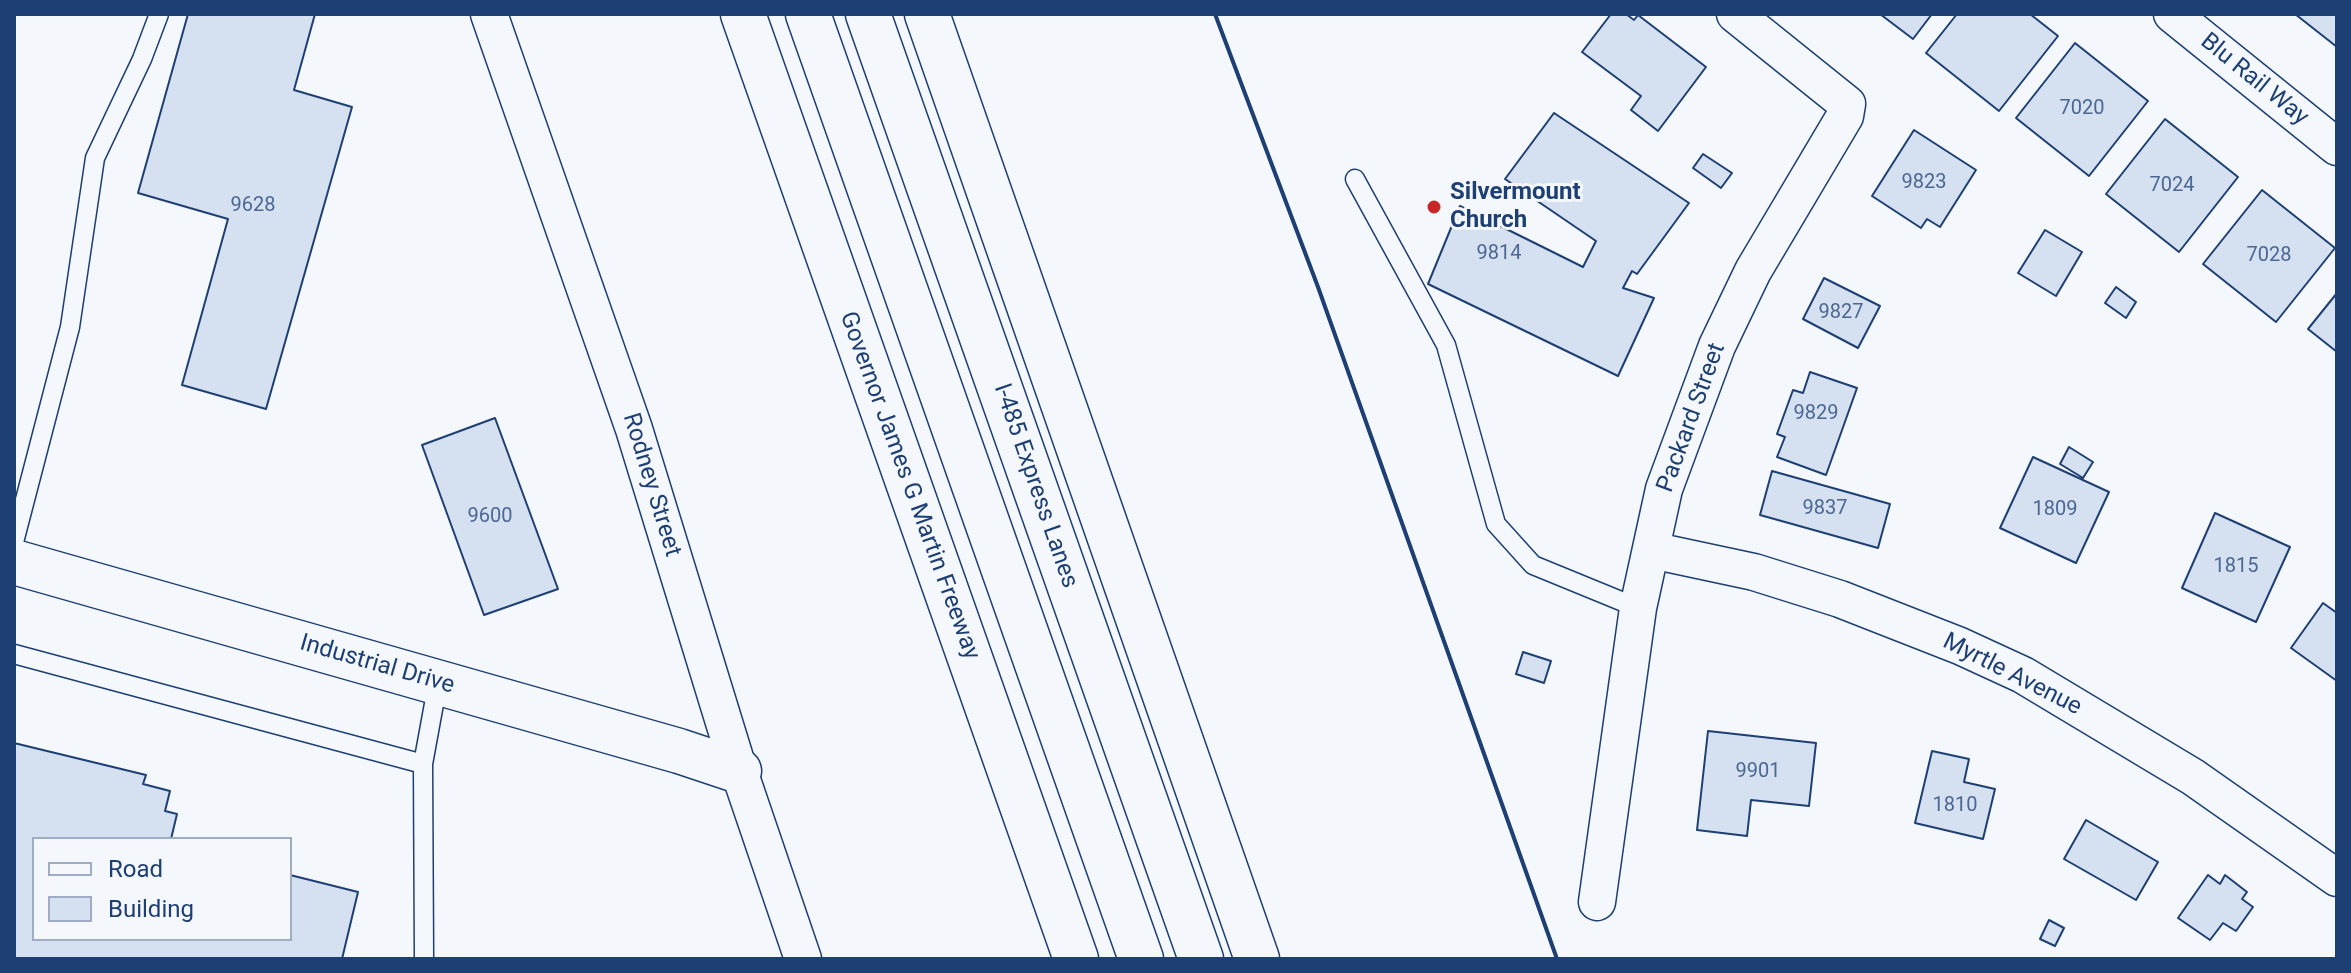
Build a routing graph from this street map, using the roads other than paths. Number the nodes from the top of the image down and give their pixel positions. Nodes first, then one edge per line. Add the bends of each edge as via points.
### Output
1 (159, 14) edge
2 (489, 14) edge
3 (743, 14) edge
4 (808, 14) edge
5 (868, 14) edge
6 (927, 14) edge
7 (1735, 14) edge
8 (2172, 14) edge
9 (2337, 147) edge
10 (1355, 179) dead end
11 (14, 542) edge
12 (1651, 550) junction
13 (14, 562) edge
14 (1638, 608) junction
15 (14, 654) edge
16 (438, 682) junction
17 (423, 764) junction
18 (739, 771) junction
19 (2337, 878) edge
20 (1597, 902) dead end
21 (424, 959) edge
22 (803, 959) edge
23 (1076, 959) edge
24 (1141, 959) edge
25 (1201, 959) edge
26 (1257, 959) edge

1 - 11 lane via 95,158 70,327
2 - 18 street, Rodney Street via 634,429
3 - 23 main road, Governor James G Martin Freeway
4 - 24 main road
5 - 25 main road, I-485 Express Lanes
6 - 26 main road
7 - 12 street, Packard Street via 1847,104 1717,346 1682,435
8 - 9 street, Blu Rail Way
10 - 14 lane via 1446,345 1496,524 1533,565
12 - 14 street, Packard Street
12 - 19 street, Myrtle Avenue via 1754,572 1840,599 2023,675 2193,777
13 - 16 main road, Industrial Drive
14 - 20 street, Packard Street
15 - 17 lane
16 - 17 lane
16 - 18 main road, Industrial Drive
17 - 21 lane
18 - 22 street, Rodney Street

